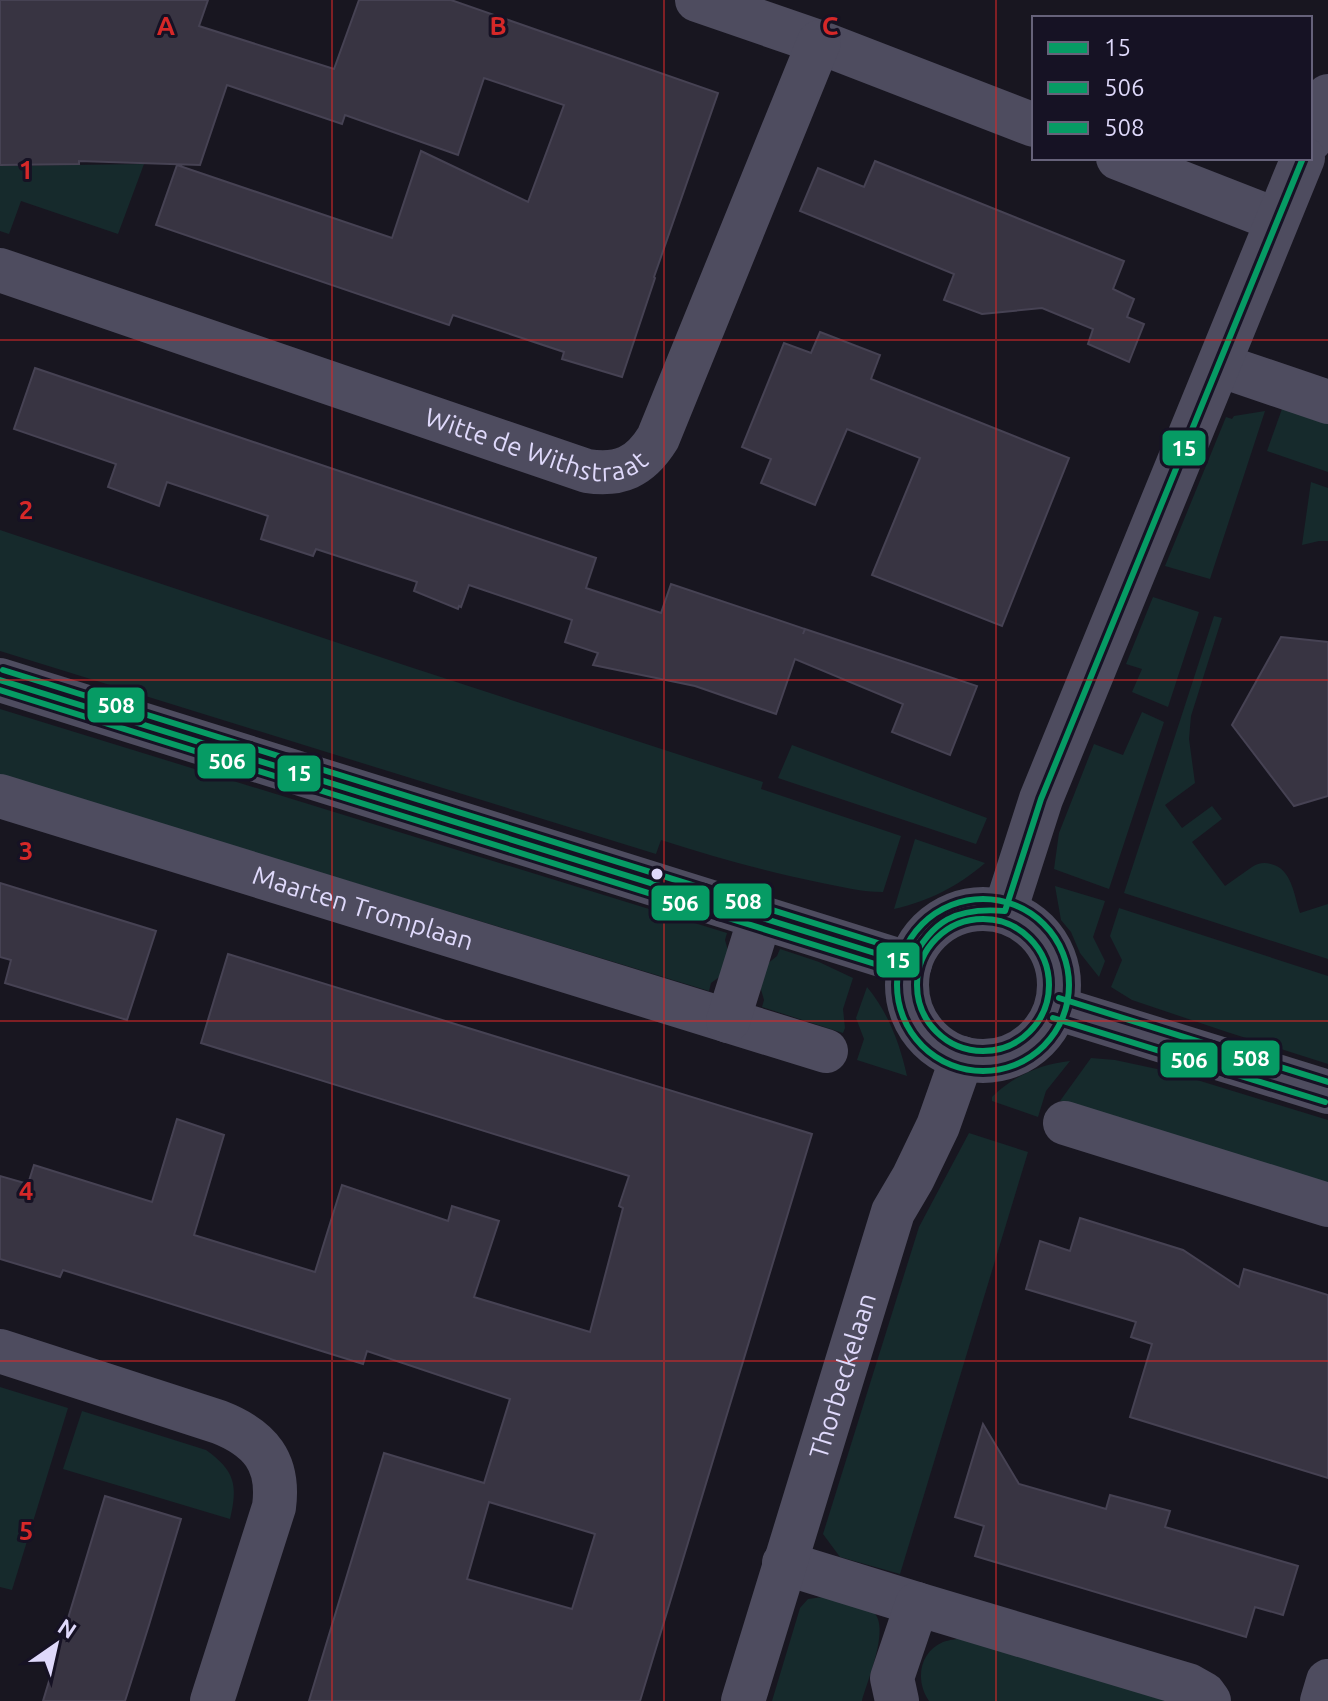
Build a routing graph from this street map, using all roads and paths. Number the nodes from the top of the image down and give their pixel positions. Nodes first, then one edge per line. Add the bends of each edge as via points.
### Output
1 (697, 0) edge
2 (819, 42) junction
3 (1328, 96) edge
4 (1032, 124) edge
5 (1312, 135) edge
6 (1123, 160) edge
7 (1302, 160) edge
8 (1277, 220) junction
9 (0, 270) edge
10 (1219, 365) junction
11 (1328, 402) edge
12 (0, 680) edge
13 (0, 796) edge
14 (1005, 911) junction
15 (760, 918) junction
16 (910, 964) junction
17 (1056, 1008) junction
18 (728, 1021) junction
19 (826, 1051) dead end
20 (962, 1058) junction
21 (1328, 1092) edge
22 (1065, 1123) dead end
23 (1328, 1205) edge
24 (0, 1351) edge
25 (784, 1563) junction
26 (917, 1604) junction
27 (1328, 1681) edge
28 (212, 1701) edge
29 (743, 1701) edge
30 (897, 1701) edge
31 (1209, 1701) edge
32 (1322, 1701) edge

1 - 2 street
2 - 4 street
2 - 9 street, Witte de Withstraat via 658,438 636,464 616,472 587,471
3 - 5 street
6 - 8 street
7 - 8 street
8 - 10 street
10 - 11 street
10 - 14 street via 1041,799
12 - 15 street
13 - 18 street, Maarten Tromplaan
14 - 16 street via 965,910 946,918 918,945
14 - 17 street via 1024,920 1052,949 1060,989
15 - 16 street
15 - 18 street
16 - 20 street via 906,984 917,1022 928,1038
17 - 20 street via 1029,1047 985,1061
17 - 21 street
18 - 19 street, Maarten Tromplaan
20 - 25 street, Thorbeckelaan via 938,1126 893,1212
22 - 23 street
24 - 28 street via 238,1429 263,1452 275,1478 274,1507
25 - 26 street
25 - 29 street, Thorbeckelaan
26 - 30 street via 892,1678
26 - 31 street via 1188,1685
27 - 32 street

